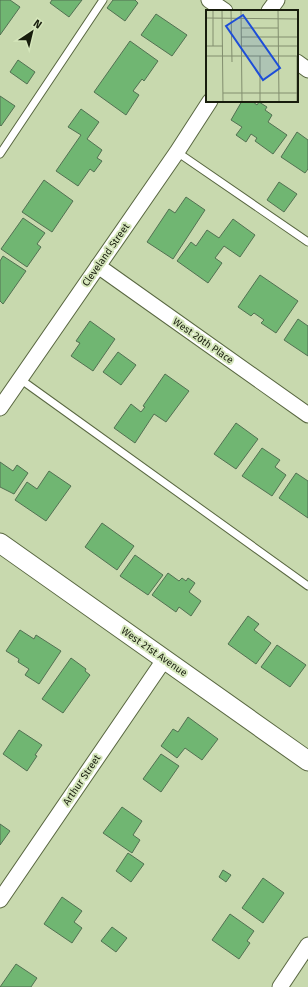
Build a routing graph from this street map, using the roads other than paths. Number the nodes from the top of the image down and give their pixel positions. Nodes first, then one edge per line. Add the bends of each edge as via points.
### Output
1 (103, 0) edge
2 (209, 0) edge
3 (277, 0) edge
4 (224, 10) edge
5 (271, 10) edge
6 (298, 63) edge
7 (308, 70) edge
8 (209, 102) edge
9 (177, 152) junction
10 (0, 154) edge
11 (308, 242) edge
12 (98, 266) junction
13 (20, 379) junction
14 (0, 408) edge
15 (308, 415) edge
16 (0, 544) edge
17 (308, 586) edge
18 (164, 660) junction
19 (308, 761) edge
20 (0, 900) edge
21 (308, 946) edge
22 (280, 987) edge

1 - 10 lane
2 - 4 street
3 - 5 street
6 - 7 street
8 - 9 street, Cleveland Street
9 - 11 lane
9 - 12 street, Cleveland Street
12 - 13 street, Cleveland Street
12 - 15 street, West 20th Place
13 - 14 street, Cleveland Street
13 - 17 lane
16 - 18 street, West 21st Avenue
18 - 19 street, West 21st Avenue
18 - 20 street, Arthur Street
21 - 22 street

